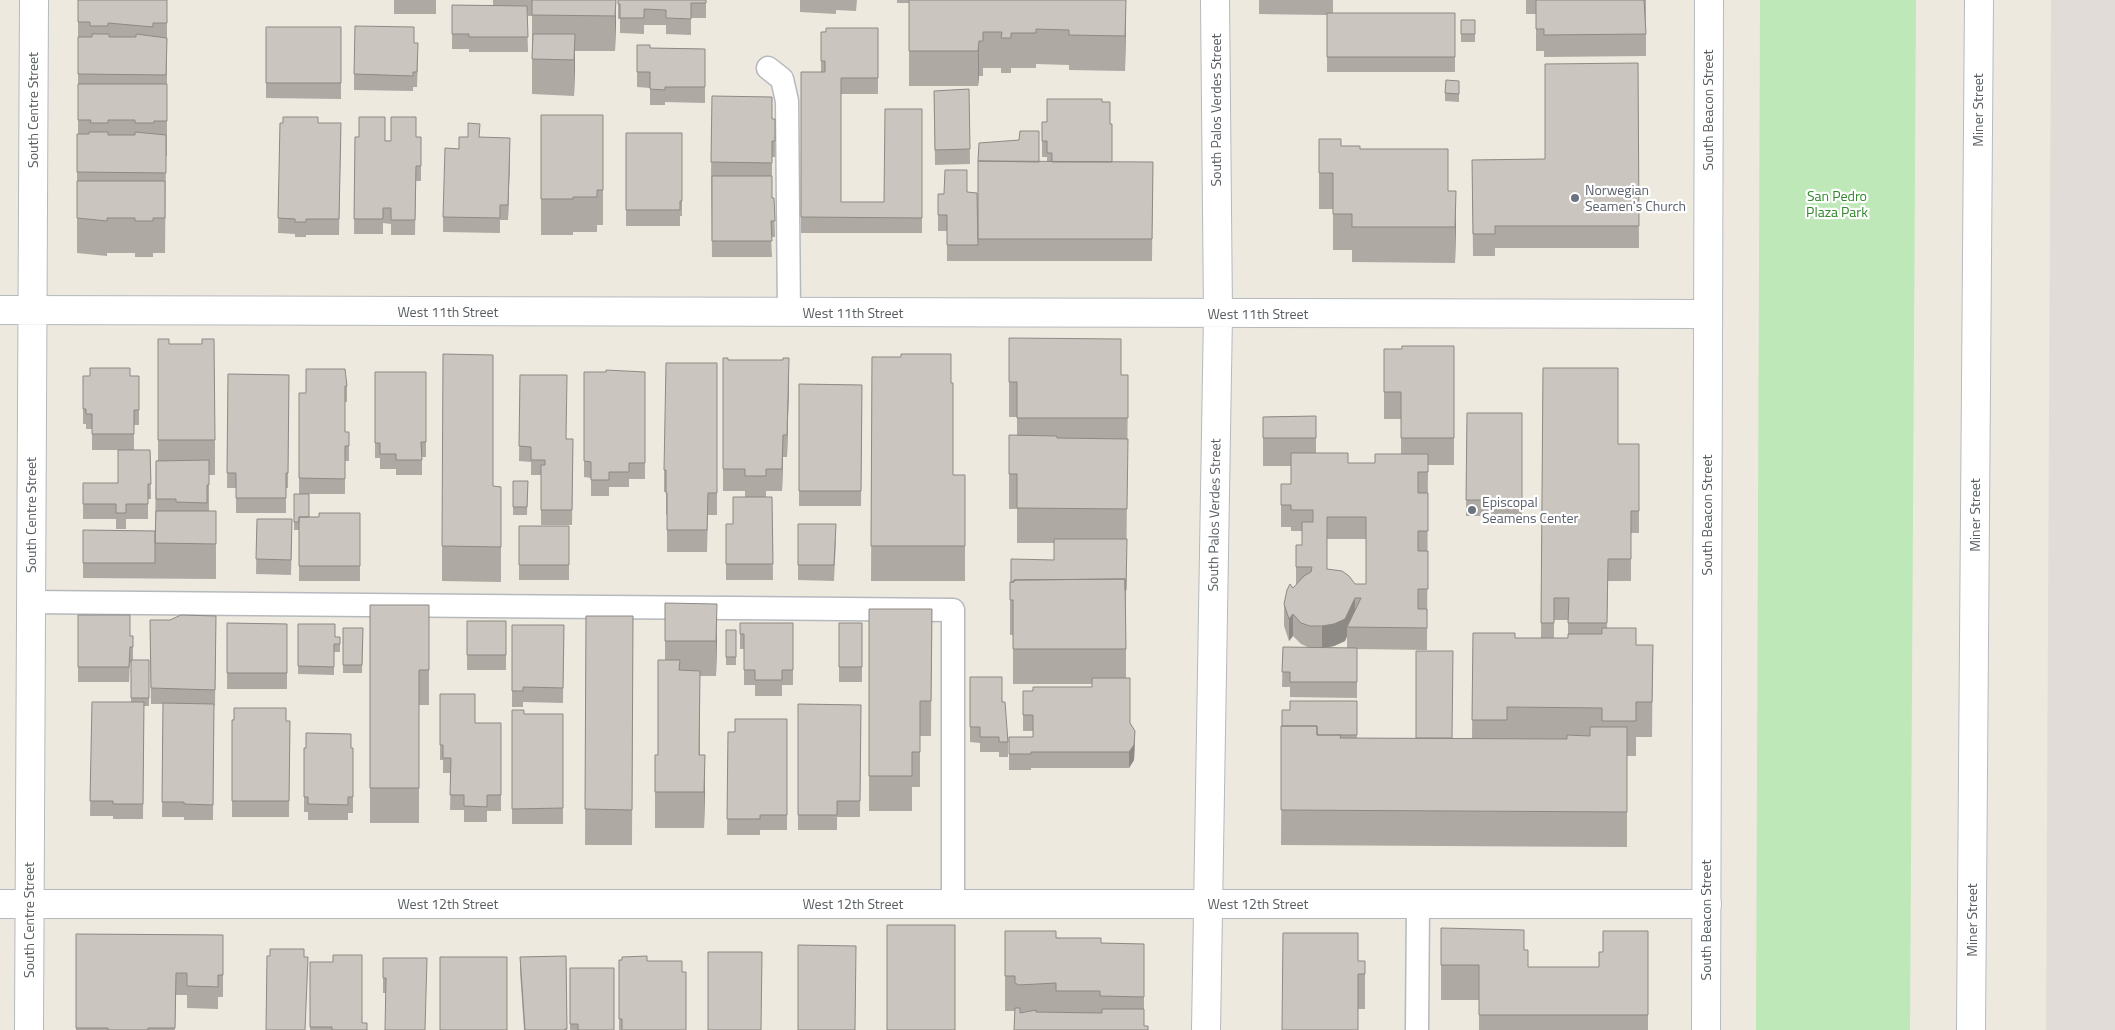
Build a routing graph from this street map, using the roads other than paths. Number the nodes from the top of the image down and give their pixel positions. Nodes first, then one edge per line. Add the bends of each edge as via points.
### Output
1 (34, 0) edge
2 (1215, 0) edge
3 (1709, 0) edge
4 (1979, 0) edge
5 (768, 68) dead end
6 (0, 310) edge
7 (32, 310) junction
8 (789, 313) junction
9 (1218, 314) junction
10 (1707, 314) junction
11 (30, 602) junction
12 (0, 904) edge
13 (30, 904) junction
14 (953, 904) junction
15 (1208, 904) junction
16 (1418, 904) junction
17 (1707, 904) junction
18 (29, 1030) edge
19 (1206, 1030) edge
20 (1417, 1030) edge
21 (1706, 1030) edge
22 (1971, 1030) edge

1 - 7 street, South Centre Street
2 - 9 street, South Palos Verdes Street
3 - 10 street, South Beacon Street
4 - 22 street, Miner Street
5 - 8 lane via 782,79 787,101
6 - 7 street, West 11th Street
7 - 8 street, West 11th Street
7 - 11 street, South Centre Street
8 - 9 street, West 11th Street
9 - 10 street, West 11th Street
9 - 15 street, South Palos Verdes Street
10 - 17 street, South Beacon Street
11 - 13 street, South Centre Street
11 - 14 lane via 953,610
12 - 13 street, West 12th Street
13 - 14 street, West 12th Street
13 - 18 street, South Centre Street
14 - 15 street, West 12th Street
15 - 16 street, West 12th Street
15 - 19 street, South Palos Verdes Street
16 - 17 street, West 12th Street
16 - 20 lane
17 - 21 street, South Beacon Street

